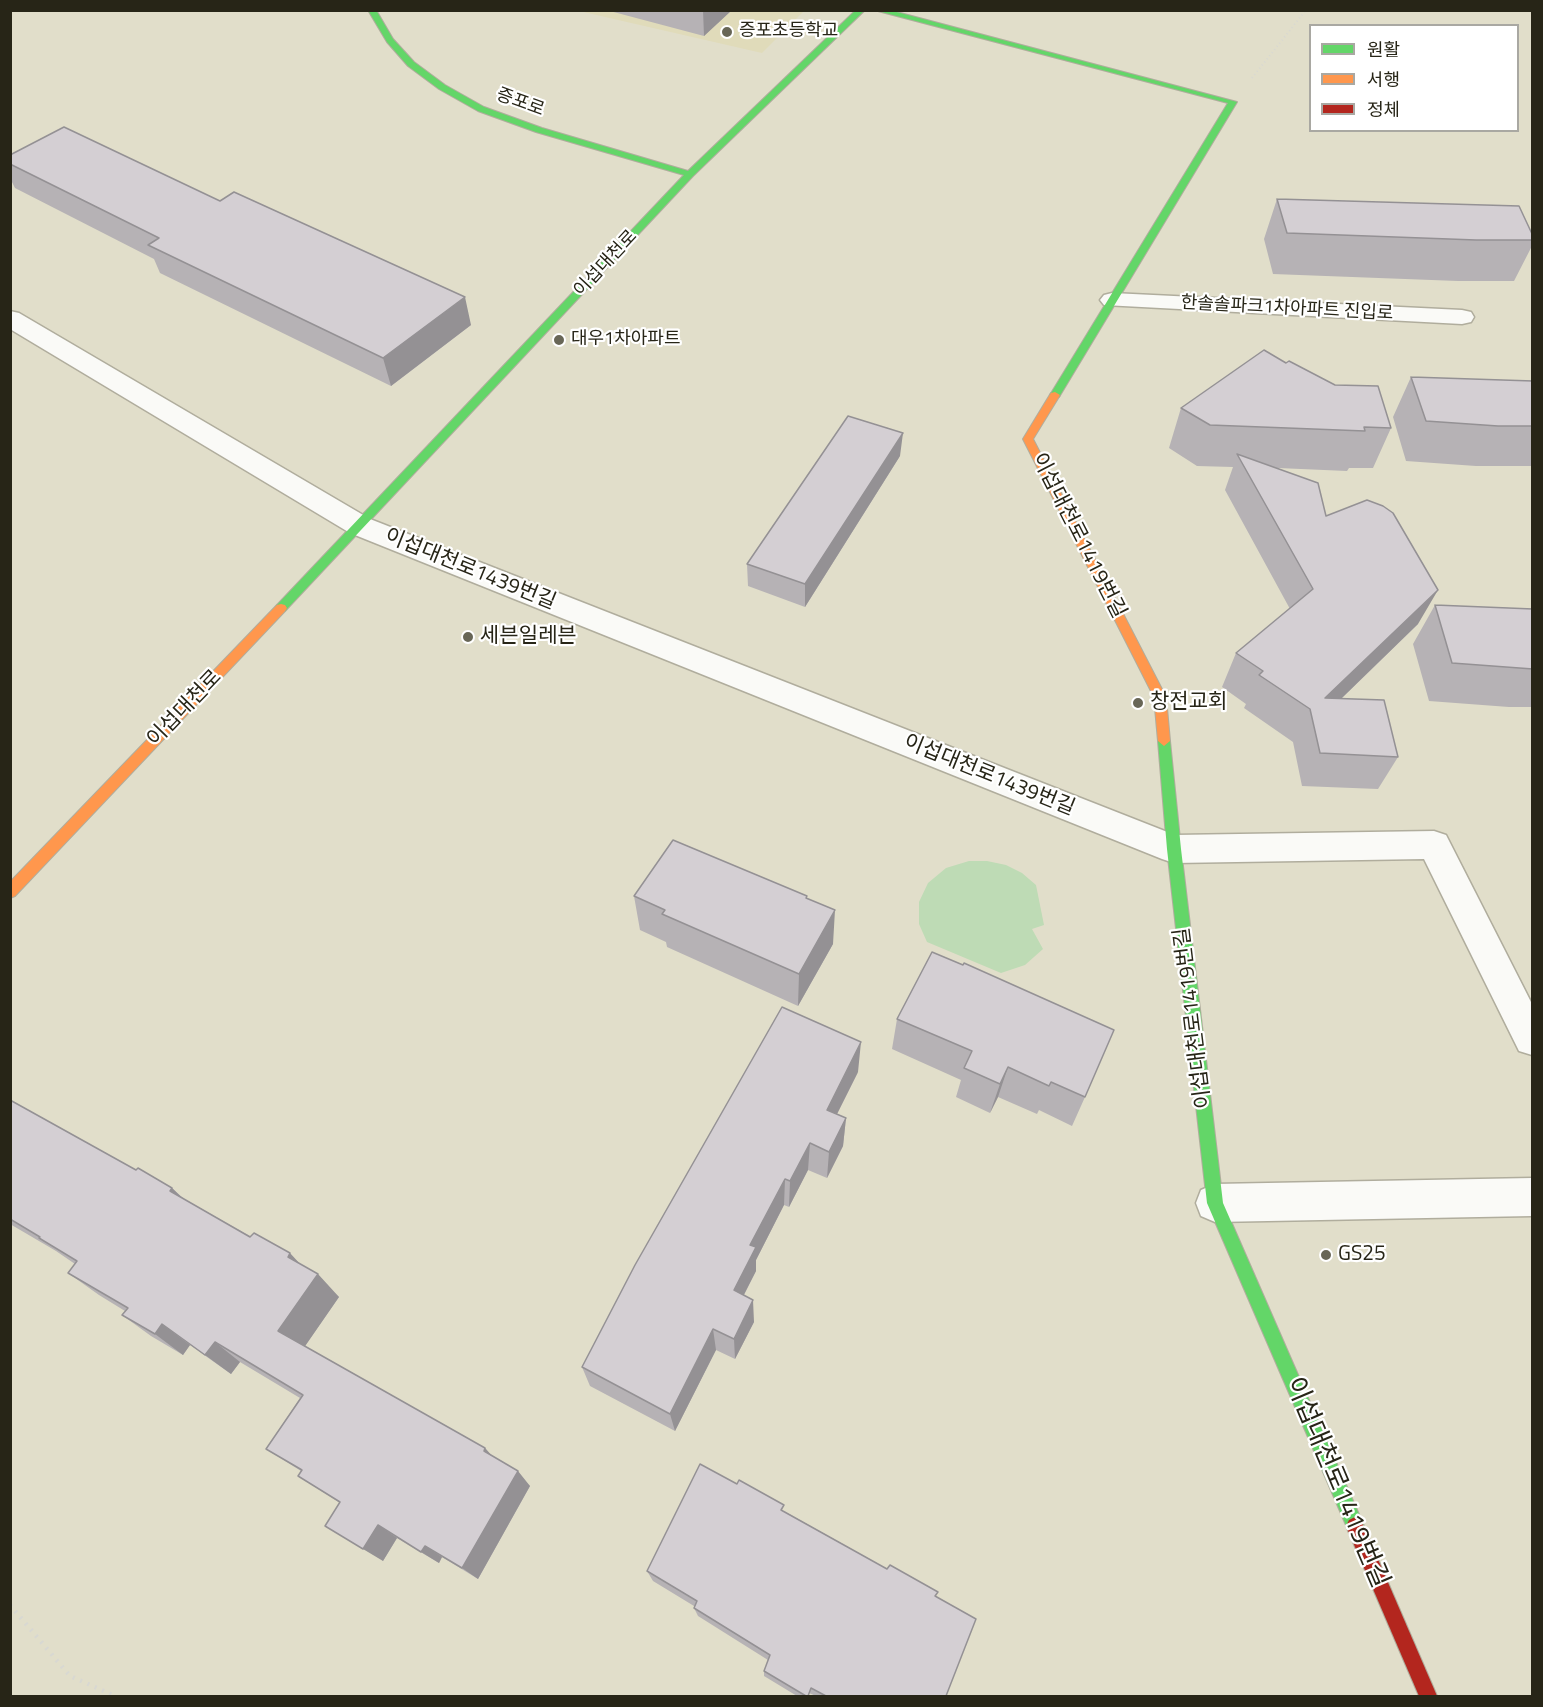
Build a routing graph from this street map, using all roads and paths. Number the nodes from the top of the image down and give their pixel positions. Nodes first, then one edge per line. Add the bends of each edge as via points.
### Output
1 (372, 10) edge
2 (861, 10) edge
3 (878, 10) edge
4 (1306, 10) edge
5 (1233, 102) junction
6 (690, 174) junction
7 (1112, 300) junction
8 (1462, 317) dead end
9 (10, 318) edge
10 (360, 526) junction
11 (1174, 849) junction
12 (10, 892) edge
13 (1533, 1039) edge
14 (1533, 1197) edge
15 (1215, 1203) junction
16 (10, 1605) edge
17 (115, 1696) edge
18 (1428, 1696) edge

1 - 6 street, 증포로 via 411,64 481,109
2 - 6 street, 이섭대천로
3 - 5 street
4 - 5 path
5 - 7 street, 이섭대천로1419번길
6 - 10 street, 이섭대천로
7 - 8 street, 한솔솔파크1차아파트 진입로
7 - 11 street, 이섭대천로1419번길 via 1028,439 1160,697
9 - 10 street
10 - 11 street, 이섭대천로1439번길
10 - 12 street, 이섭대천로
11 - 13 street, 이섭대천로1439번길 via 1434,845
11 - 15 street, 이섭대천로1419번길
14 - 15 street
15 - 18 street, 이섭대천로1419번길
16 - 17 path via 70,1676

